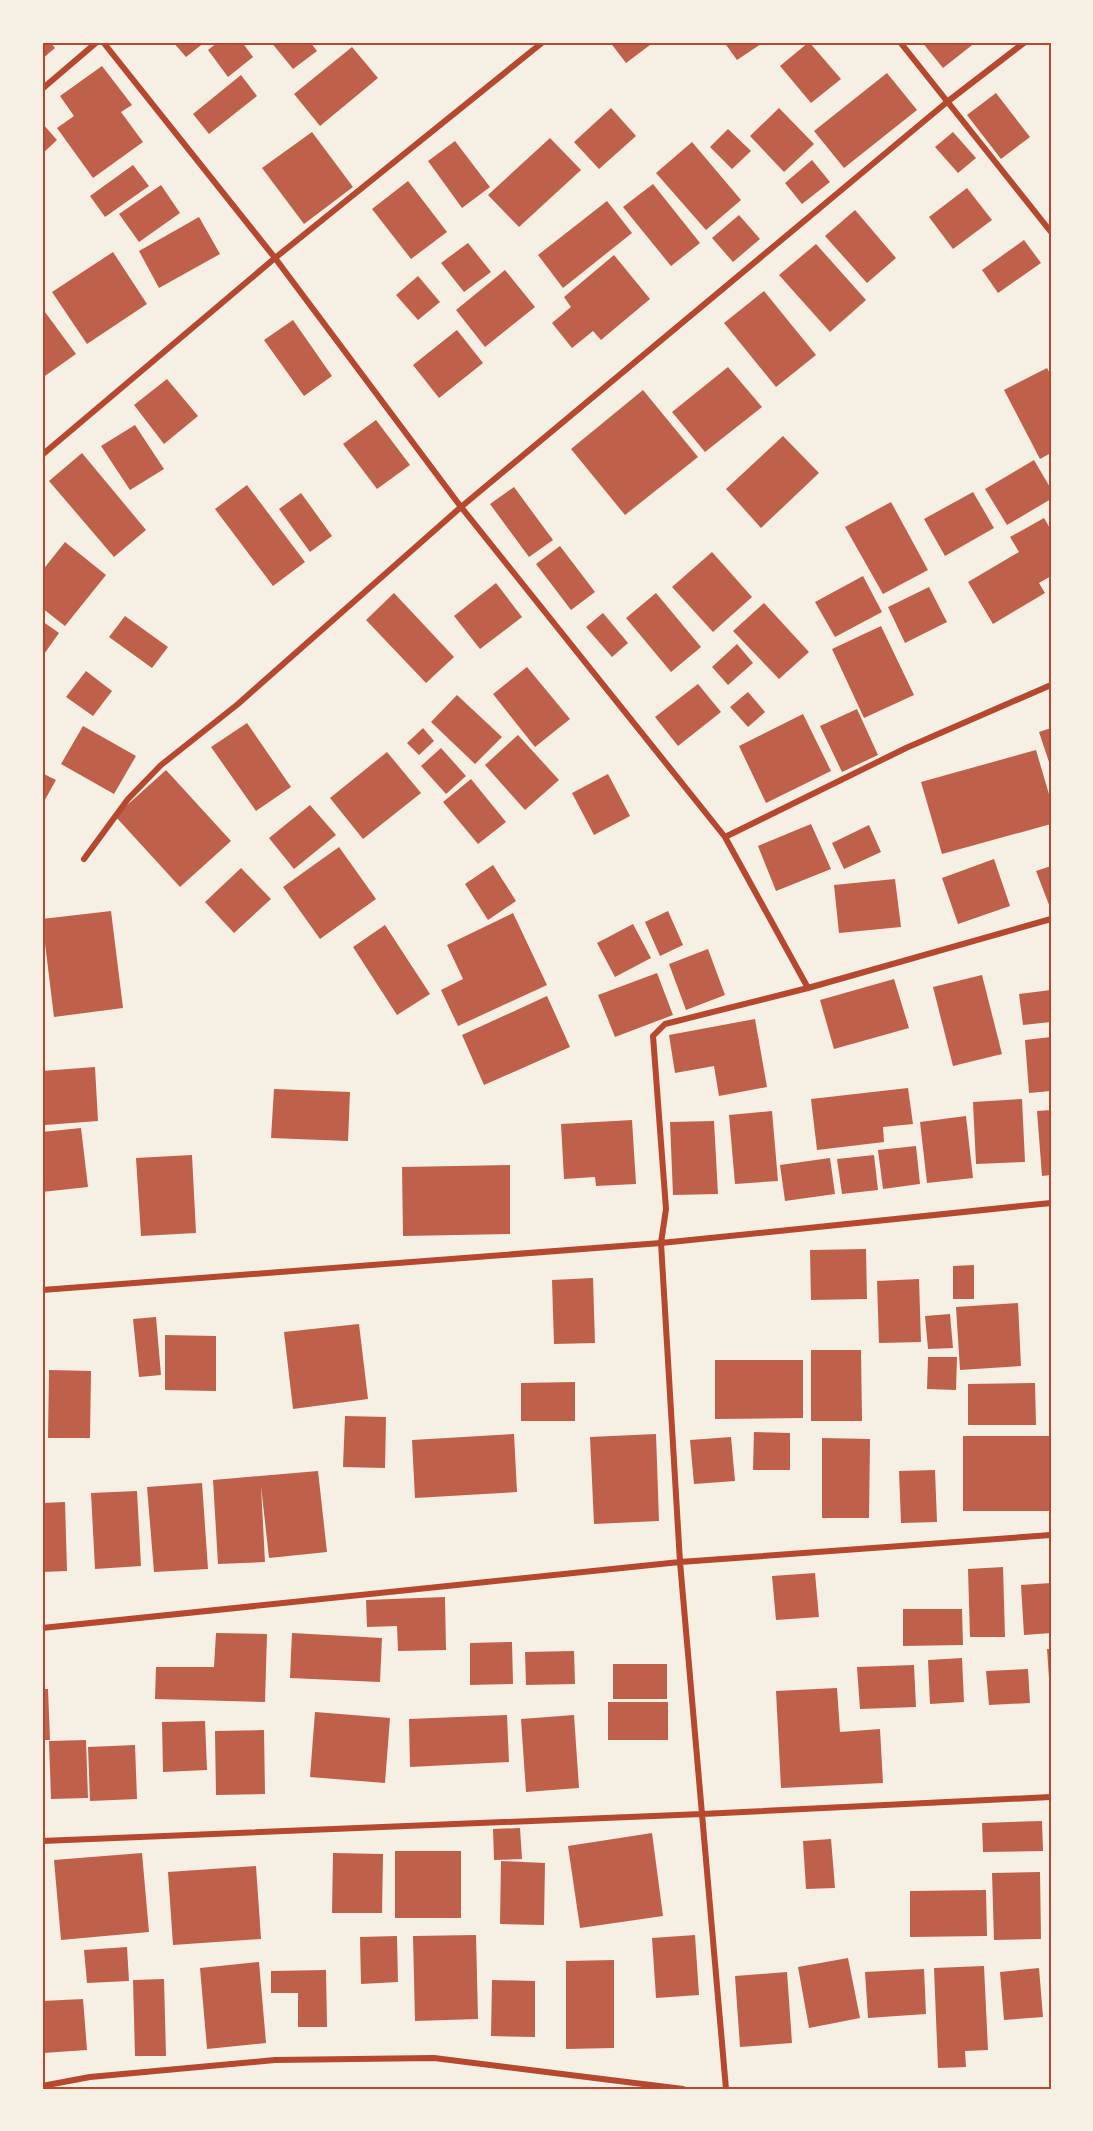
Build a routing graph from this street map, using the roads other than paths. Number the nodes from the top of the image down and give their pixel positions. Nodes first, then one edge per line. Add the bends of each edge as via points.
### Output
1 (97, 42) edge
2 (103, 42) edge
3 (543, 42) edge
4 (900, 42) edge
5 (1024, 42) edge
6 (42, 89) edge
7 (948, 102) junction
8 (1051, 232) edge
9 (275, 258) junction
10 (42, 455) edge
11 (461, 507) junction
12 (1051, 685) edge
13 (725, 837) junction
14 (84, 859) dead end
15 (1051, 919) edge
16 (808, 988) junction
17 (1051, 1203) edge
18 (661, 1243) junction
19 (42, 1290) edge
20 (1051, 1535) edge
21 (680, 1562) junction
22 (42, 1628) edge
23 (1051, 1797) edge
24 (702, 1814) junction
25 (42, 1841) edge
26 (42, 2085) edge
27 (683, 2089) edge
28 (726, 2089) edge

1 - 6 street
2 - 9 street
3 - 9 street
4 - 7 street
5 - 7 street
7 - 8 street
7 - 11 street
9 - 10 street
9 - 11 street
11 - 13 street
11 - 14 street via 238,704 161,765 128,799
12 - 13 street via 906,748
13 - 16 street
15 - 16 street
16 - 18 street via 665,1024 653,1036 666,1209
17 - 18 street
18 - 19 street
18 - 21 street
20 - 21 street
21 - 22 street
21 - 24 street
23 - 24 street
24 - 25 street
24 - 28 street
26 - 27 street via 274,2060 434,2058

